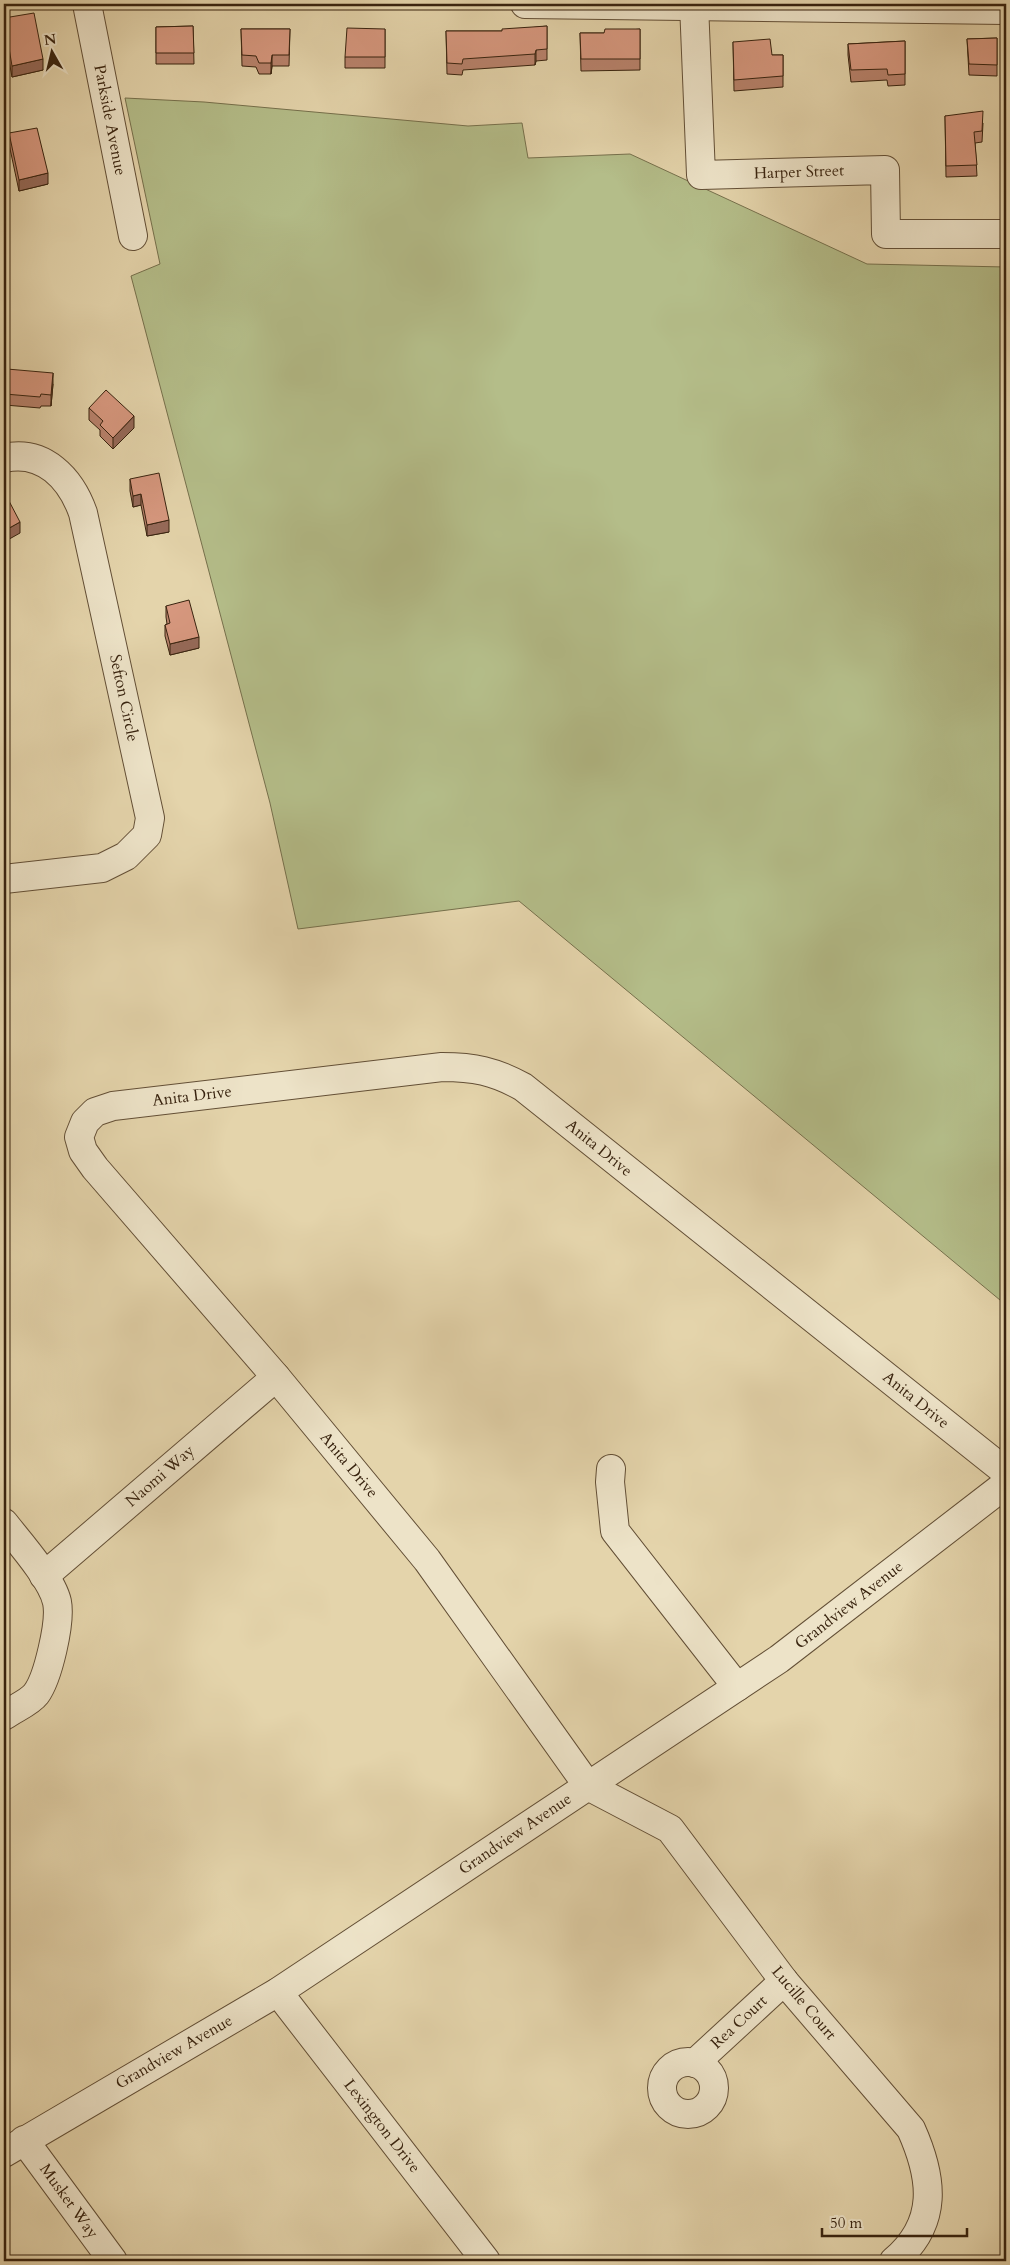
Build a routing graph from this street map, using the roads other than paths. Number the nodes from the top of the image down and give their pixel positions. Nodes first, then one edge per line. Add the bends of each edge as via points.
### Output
1 (87, 4) edge
2 (525, 4) edge
3 (694, 6) edge
4 (1006, 10) edge
5 (1006, 234) edge
6 (133, 236) dead end
7 (4, 458) edge
8 (4, 879) edge
9 (276, 1377) junction
10 (611, 1469) dead end
11 (1006, 1472) edge
12 (1006, 1484) edge
13 (4, 1523) edge
14 (44, 1576) junction
15 (737, 1687) junction
16 (4, 1716) edge
17 (588, 1786) junction
18 (784, 1981) junction
19 (278, 1992) junction
20 (695, 2063) dead end
21 (14, 2147) edge
22 (113, 2261) edge
23 (486, 2261) edge
24 (894, 2261) edge

1 - 6 street, Parkside Avenue
2 - 3 street
3 - 4 street
3 - 5 street, Harper Street via 701,175 885,170 886,234
7 - 8 street, Sefton Circle via 29,459 50,465 78,497 150,818 147,836 126,856 102,868
9 - 11 street, Anita Drive via 83,1151 79,1137 85,1122 95,1112 113,1106 442,1066 472,1067 502,1075 523,1087
9 - 14 street, Naomi Way
9 - 17 street, Anita Drive via 427,1560
10 - 15 street via 615,1531
12 - 15 street, Grandview Avenue via 779,1659
13 - 14 street
14 - 16 street via 57,1602 56,1632 45,1677 35,1696
15 - 17 street, Grandview Avenue
17 - 18 street, Lucille Court via 670,1829
17 - 19 street, Grandview Avenue
18 - 20 street, Rea Court
18 - 24 street, Lucille Court via 911,2128 923,2155 929,2181 928,2206 910,2248
19 - 21 street, Grandview Avenue
19 - 23 street, Lexington Drive
21 - 22 street, Musket Way

